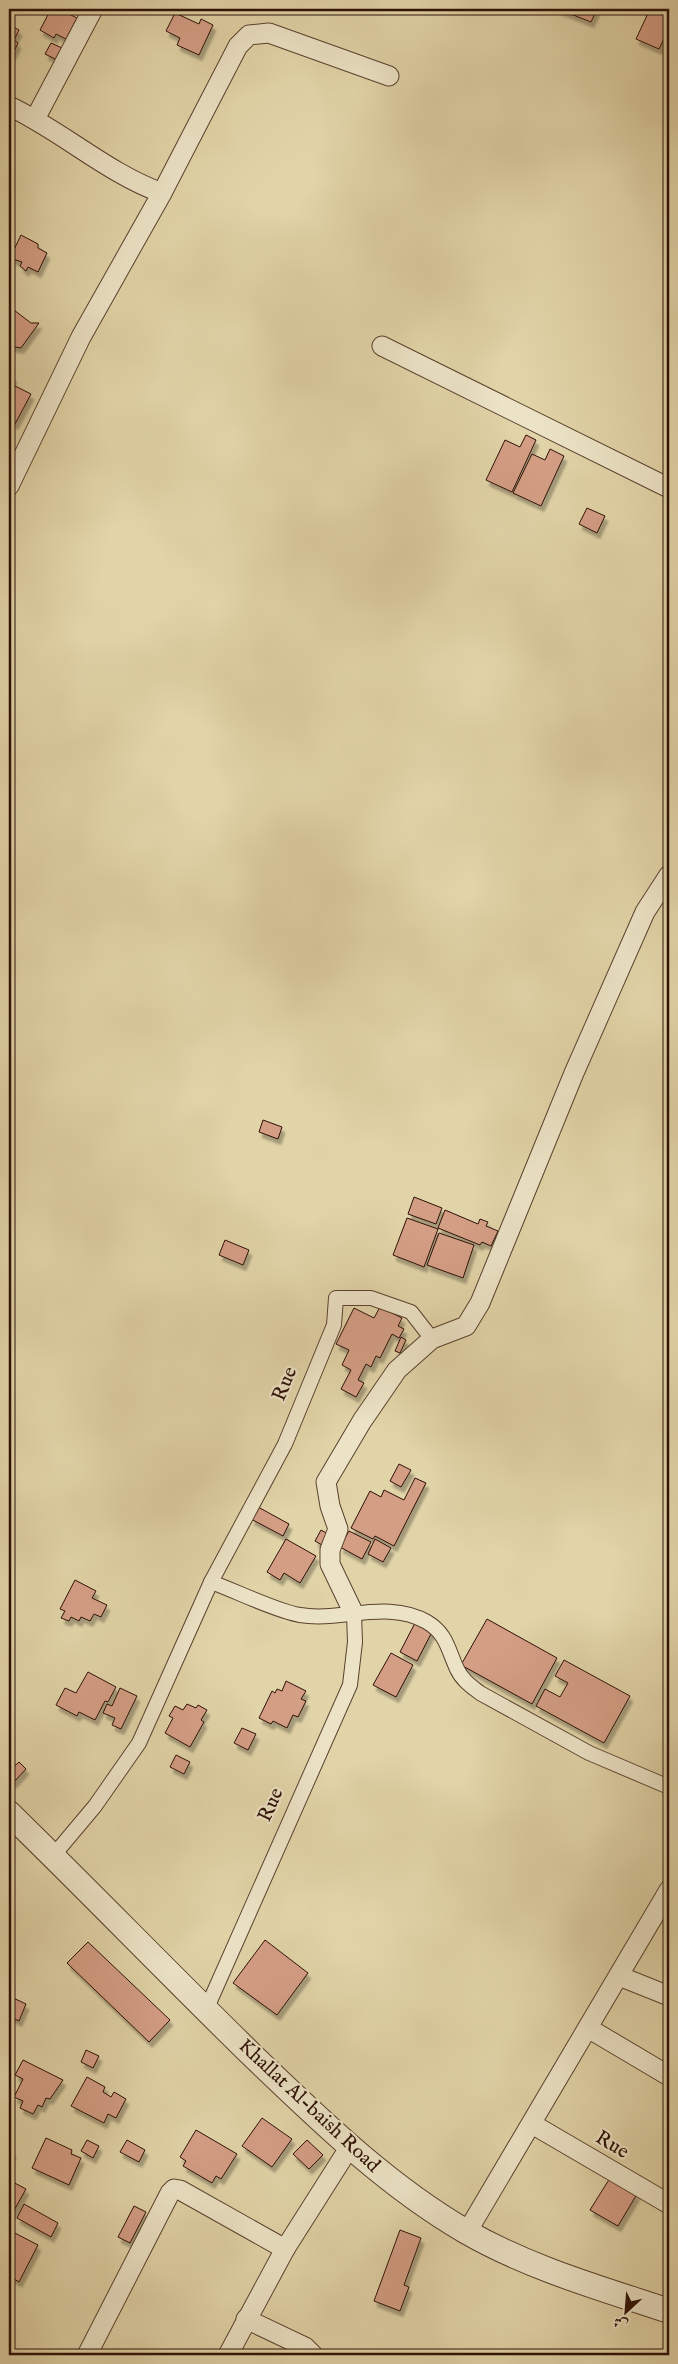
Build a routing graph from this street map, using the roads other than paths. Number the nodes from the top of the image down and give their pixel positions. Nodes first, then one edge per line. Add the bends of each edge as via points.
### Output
1 (93, 9) edge
2 (389, 76) dead end
3 (9, 106) edge
4 (36, 119) junction
5 (162, 193) junction
6 (382, 346) dead end
7 (9, 486) edge
8 (669, 488) edge
9 (669, 875) edge
10 (432, 1339) junction
11 (211, 1582) junction
12 (354, 1614) junction
13 (669, 1786) edge
14 (9, 1813) edge
15 (54, 1856) junction
16 (669, 1890) edge
17 (619, 1976) junction
18 (669, 1996) edge
19 (206, 2010) junction
20 (588, 2028) junction
21 (669, 2076) edge
22 (532, 2124) junction
23 (349, 2148) junction
24 (669, 2204) edge
25 (467, 2232) junction
26 (285, 2249) junction
27 (669, 2311) edge
28 (246, 2319) junction
29 (87, 2355) edge
30 (228, 2355) edge
31 (313, 2355) edge

1 - 4 street
2 - 5 street via 269,33 249,35 238,46 219,79
3 - 4 street
4 - 5 street via 99,161
5 - 7 street via 81,337
6 - 8 street
9 - 10 street via 645,912 613,984 480,1303 466,1326
10 - 11 street, Rue via 411,1312 370,1298 336,1298 334,1325 285,1444
10 - 12 street via 397,1370 348,1442 326,1482 338,1530 330,1550 330,1564
11 - 12 street via 301,1616
11 - 15 street, Rue via 139,1743 95,1806
12 - 13 street via 381,1611 426,1621 446,1639 457,1669 465,1681 480,1693 589,1753
12 - 19 street, Rue via 355,1642 350,1685
14 - 15 street, Khallat Al-baish Road
15 - 19 street, Khallat Al-baish Road
16 - 17 street
17 - 18 street
17 - 20 street
19 - 23 street, Khallat Al-baish Road
20 - 21 street
20 - 22 street
22 - 24 street, Rue
22 - 25 street
23 - 25 street, Khallat Al-baish Road via 419,2202
23 - 26 street
25 - 27 street, Khallat Al-baish Road via 558,2274
26 - 28 street
26 - 29 street via 174,2189
28 - 30 street
28 - 31 street via 306,2347

